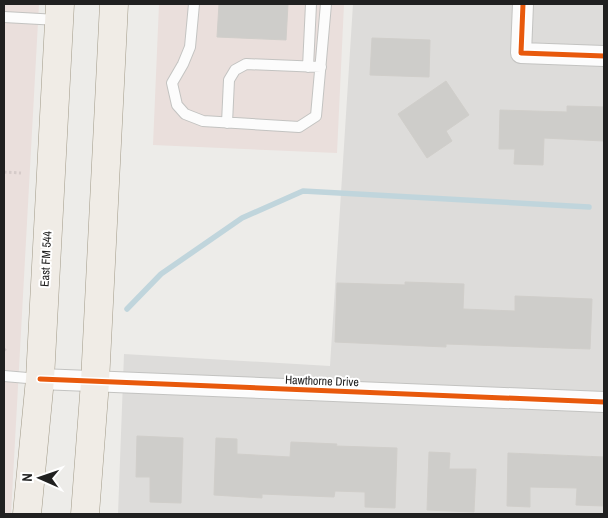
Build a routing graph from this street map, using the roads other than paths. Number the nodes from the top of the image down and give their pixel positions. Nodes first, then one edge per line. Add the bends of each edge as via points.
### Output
1 (114, 4) edge
2 (194, 4) edge
3 (311, 4) edge
4 (326, 4) edge
5 (523, 4) edge
6 (59, 12) edge
7 (4, 17) edge
8 (604, 56) edge
9 (308, 66) junction
10 (321, 67) junction
11 (227, 123) junction
12 (4, 376) edge
13 (40, 379) junction
14 (95, 382) junction
15 (604, 402) edge
16 (27, 514) edge
17 (85, 514) edge

1 - 14 main road
2 - 11 lane via 190,47 172,83 177,105 186,114 203,121
3 - 9 lane
4 - 10 lane
5 - 8 street via 521,54
6 - 7 lane
6 - 13 main road, East FM 544
9 - 10 lane
9 - 11 lane via 246,64 235,70 229,80
10 - 11 lane via 316,116 307,122 299,126
12 - 13 lane
13 - 14 street, Hawthorne Drive
13 - 16 main road, East FM 544
14 - 15 street, Hawthorne Drive
14 - 17 main road

